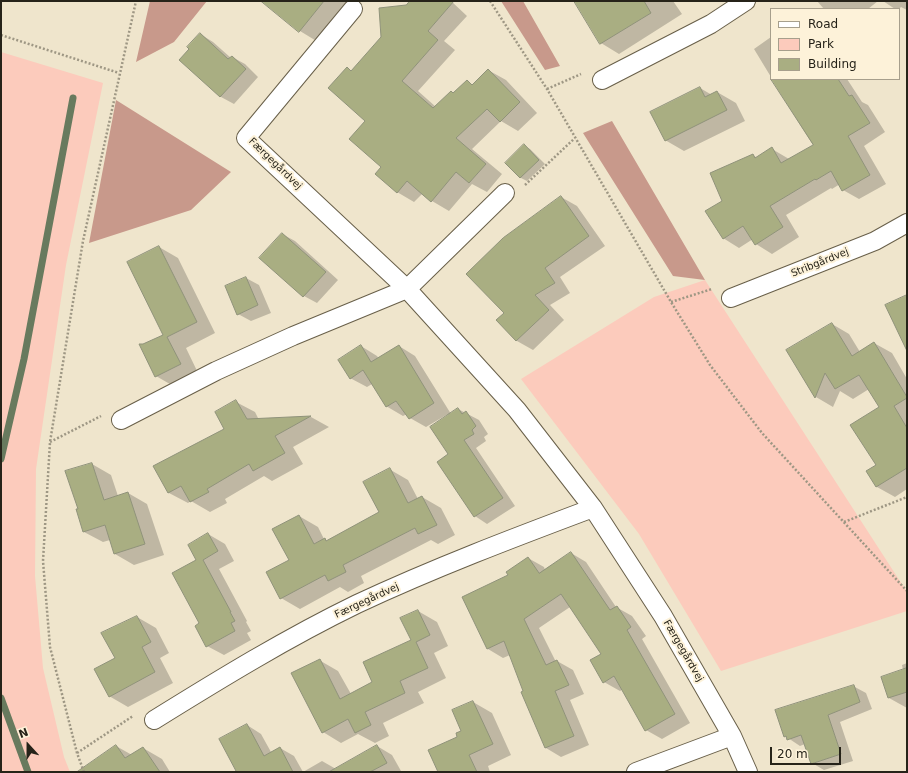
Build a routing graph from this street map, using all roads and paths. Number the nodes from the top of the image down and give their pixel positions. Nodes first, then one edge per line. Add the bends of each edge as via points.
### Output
1 (136, 1) edge
2 (490, 1) edge
3 (746, 1) edge
4 (353, 9) dead end
5 (1, 35) edge
6 (119, 73) junction
7 (602, 80) joint
8 (547, 89) junction
9 (575, 138) junction
10 (505, 193) joint
11 (907, 223) edge
12 (407, 289) junction
13 (731, 298) joint
14 (670, 302) junction
15 (121, 420) joint
16 (50, 442) junction
17 (907, 497) edge
18 (593, 508) junction
19 (844, 522) junction
20 (907, 591) edge
21 (154, 720) joint
22 (732, 736) junction
23 (77, 754) junction
24 (84, 772) edge
25 (636, 772) edge
26 (748, 772) edge

1 - 6 path
2 - 8 path
3 - 7 street via 711,24
4 - 12 street, Færgegårdvej via 246,138
5 - 6 path
6 - 16 path via 83,241
7 - 8 path via 585,73
8 - 9 path
9 - 10 path via 514,196
9 - 14 path
10 - 12 street
11 - 13 street, Stribgårdvej via 875,241
12 - 15 street via 216,371
12 - 18 street, Færgegårdvej via 517,410
13 - 14 path via 716,287
14 - 19 path via 710,365 762,433
15 - 16 path via 111,410
16 - 23 path via 43,561 50,647
17 - 19 path
18 - 21 street, Færgegårdvej via 473,553 356,604 249,662
18 - 22 street, Færgegårdvej via 663,616
19 - 20 path
21 - 23 path via 141,710
22 - 25 street
22 - 26 street, Færgegårdvej
23 - 24 path

